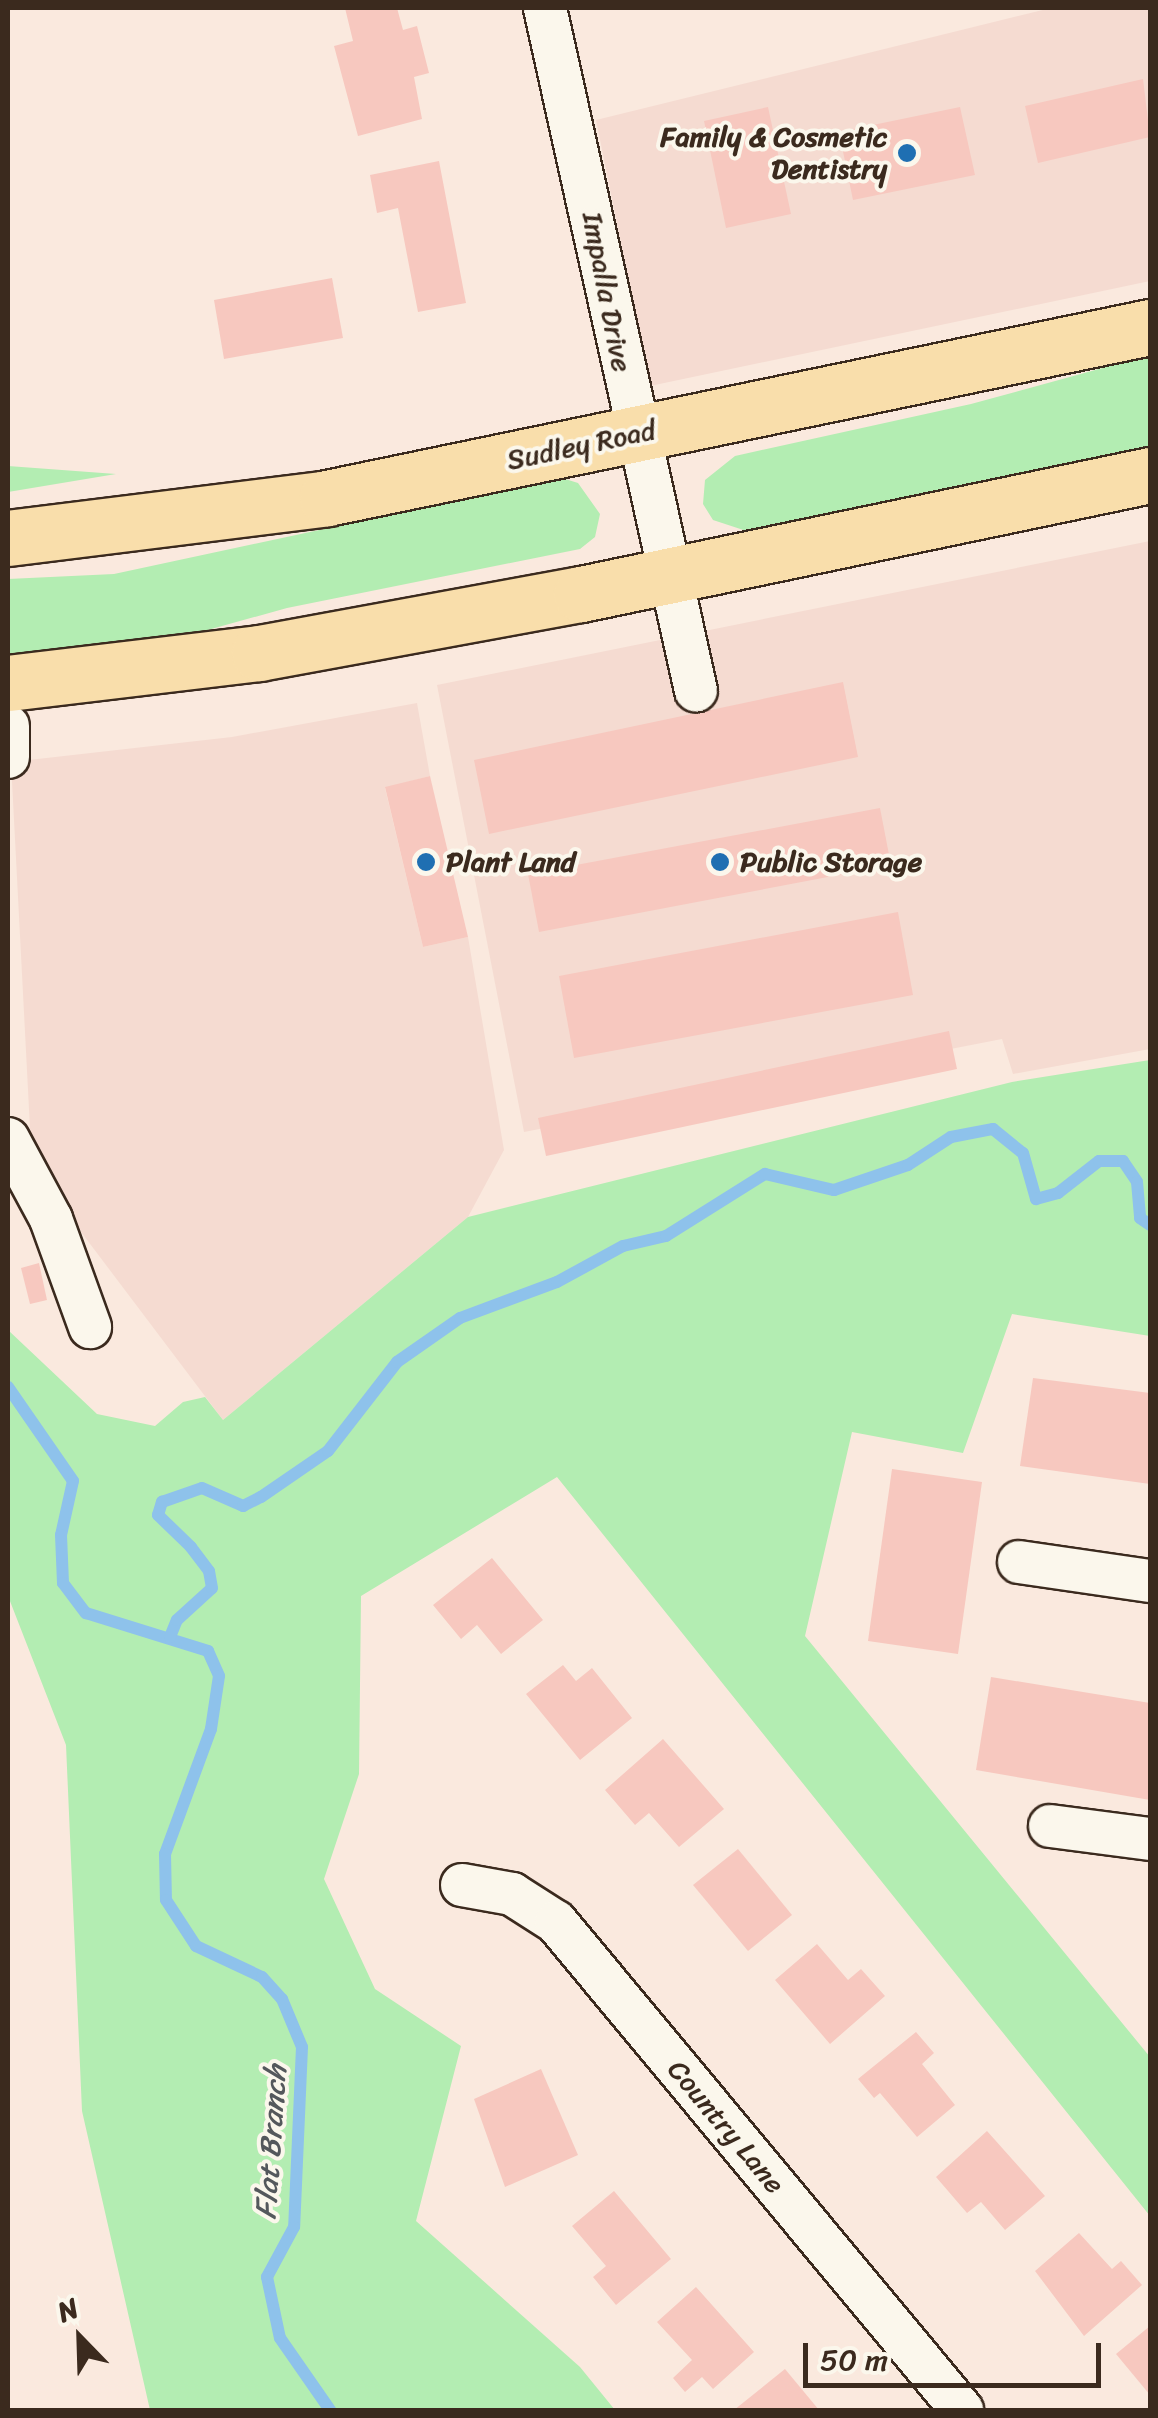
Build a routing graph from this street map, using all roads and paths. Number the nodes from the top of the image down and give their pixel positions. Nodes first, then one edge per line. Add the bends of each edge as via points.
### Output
1 (546, 8) edge
2 (1150, 327) edge
3 (635, 434) junction
4 (1150, 475) edge
5 (8, 538) edge
6 (666, 576) junction
7 (8, 683) edge
8 (696, 691) dead end
9 (8, 726) edge
10 (8, 757) edge
11 (8, 1139) edge
12 (90, 1327) dead end
13 (1019, 1562) dead end
14 (1150, 1581) edge
15 (1050, 1826) dead end
16 (1150, 1839) edge
17 (462, 1885) dead end
18 (962, 2410) edge

1 - 3 street, Impalla Drive
2 - 3 main road, Sudley Road
3 - 5 main road, Sudley Road via 327,498
3 - 6 street, Impalla Drive
4 - 6 main road
6 - 7 main road via 260,652
6 - 8 street, Impalla Drive
9 - 10 street
11 - 12 street via 51,1218
13 - 14 street
15 - 16 street
17 - 18 street, Country Lane via 512,1894 556,1922

